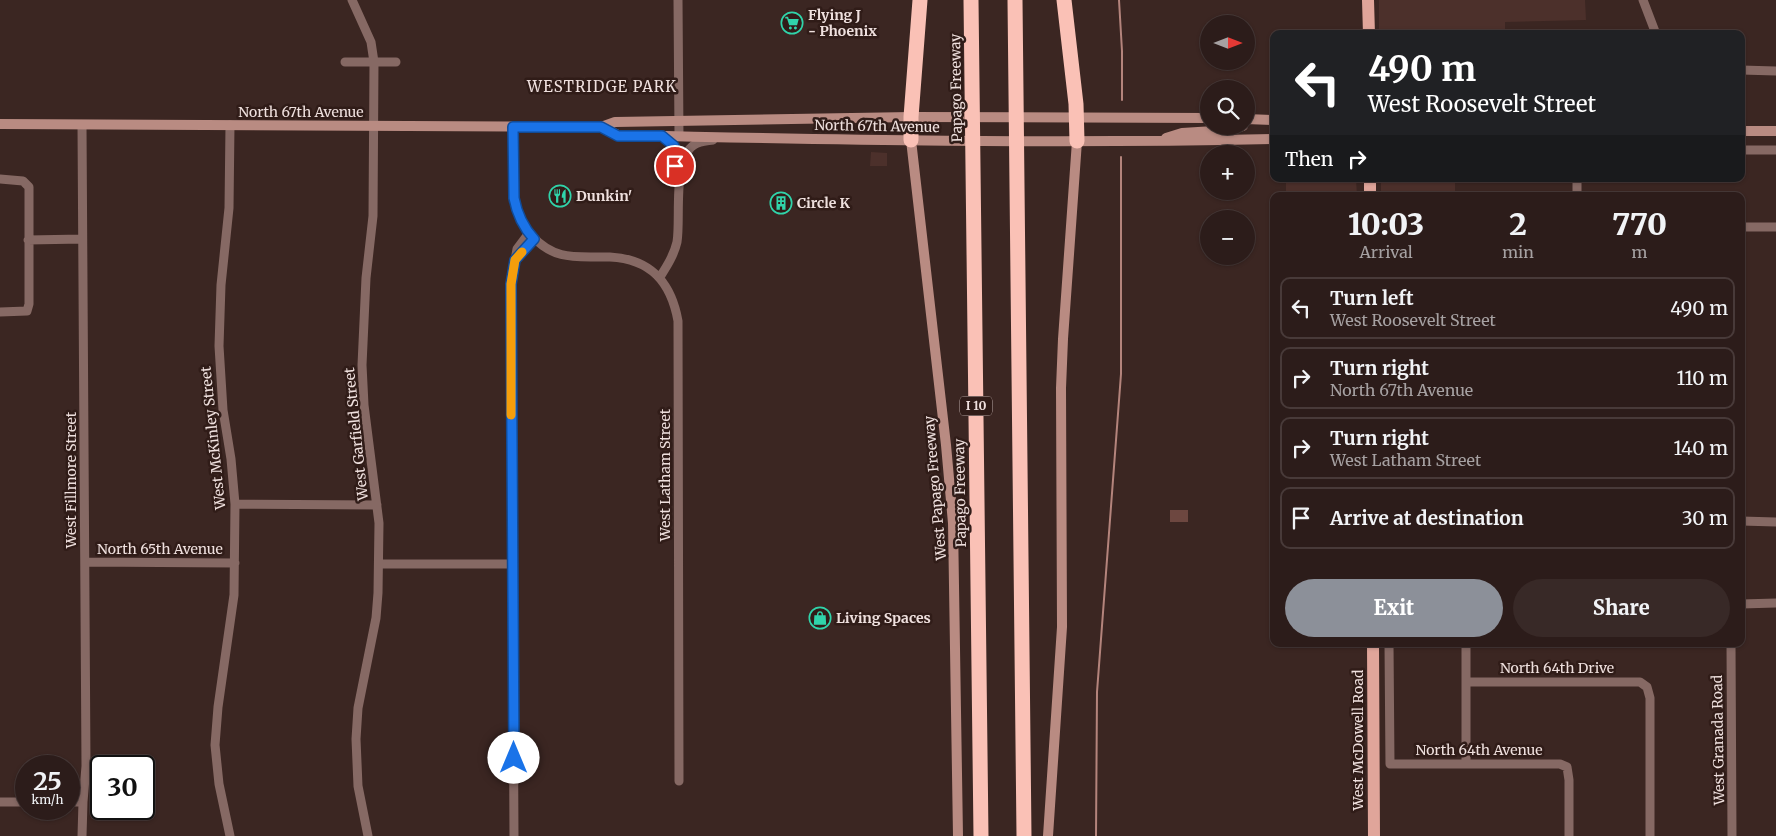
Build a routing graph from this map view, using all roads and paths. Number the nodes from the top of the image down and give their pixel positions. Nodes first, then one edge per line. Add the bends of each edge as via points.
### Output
1 (352, 0) edge
2 (678, 0) edge
3 (920, 0) edge
4 (971, 0) edge
5 (1015, 0) edge
6 (1064, 0) edge
7 (1368, 0) edge
8 (1643, 0) edge
9 (1369, 30) edge
10 (1654, 30) edge
11 (345, 62) dead end
12 (374, 62) junction
13 (396, 62) dead end
14 (1745, 70) edge
15 (1776, 71) edge
16 (911, 117) junction
17 (1077, 118) junction
18 (1200, 118) edge
19 (1255, 119) edge
20 (1270, 120) edge
21 (679, 121) junction
22 (0, 124) edge
23 (82, 125) junction
24 (230, 126) junction
25 (374, 126) junction
26 (513, 127) junction
27 (601, 127) junction
28 (1745, 131) edge
29 (1776, 131) edge
30 (1200, 132) edge
31 (662, 136) junction
32 (679, 136) junction
33 (728, 137) junction
34 (1270, 139) edge
35 (911, 140) junction
36 (1153, 142) junction
37 (1077, 148) junction
38 (1745, 150) edge
39 (1776, 150) edge
40 (680, 177) junction
41 (0, 179) edge
42 (1776, 226) edge
43 (1745, 227) edge
44 (532, 236) junction
45 (82, 239) junction
46 (28, 240) junction
47 (660, 277) junction
48 (0, 312) edge
49 (235, 504) junction
50 (377, 505) junction
51 (1745, 521) edge
52 (1776, 522) edge
53 (85, 562) junction
54 (234, 563) junction
55 (378, 564) junction
56 (512, 564) junction
57 (1776, 603) edge
58 (1745, 604) edge
59 (1372, 647) edge
60 (1389, 647) edge
61 (1466, 647) edge
62 (1731, 647) edge
63 (1466, 682) junction
64 (1466, 764) junction
65 (679, 782) dead end
66 (0, 802) edge
67 (15, 802) edge
68 (82, 802) joint
69 (82, 836) edge
70 (230, 836) edge
71 (368, 836) edge
72 (514, 836) edge
73 (958, 836) edge
74 (981, 836) edge
75 (1024, 836) edge
76 (1048, 836) edge
77 (1374, 836) edge
78 (1569, 836) edge
79 (1650, 836) edge
80 (1732, 836) edge

1 - 12 street, West Garfield Street via 371,42
2 - 21 street
3 - 16 highway
4 - 74 highway, Papago Freeway / I 10
5 - 75 highway
6 - 17 highway
7 - 9 main road
8 - 10 street
11 - 12 street
12 - 13 street
12 - 25 street, West Garfield Street
14 - 15 street
16 - 17 main road, North 67th Avenue
16 - 21 main road, North 67th Avenue
16 - 35 highway
17 - 18 main road, North 67th Avenue
17 - 37 highway
19 - 20 main road
21 - 27 main road, North 67th Avenue via 614,122
21 - 32 street
22 - 23 main road, North 67th Avenue
23 - 24 main road, North 67th Avenue
23 - 45 street, West Fillmore Street
24 - 25 main road, North 67th Avenue
24 - 49 street, West McKinley Street via 229,208 219,346
25 - 26 main road, North 67th Avenue
25 - 50 street, West Garfield Street via 373,216 362,365
26 - 27 main road, North 67th Avenue
26 - 44 street via 514,198 520,220
27 - 31 main road, North 67th Avenue via 618,136
28 - 29 main road
30 - 36 main road via 1182,133
31 - 32 main road, North 67th Avenue
31 - 40 street via 674,146 675,168
32 - 33 main road, North 67th Avenue
33 - 35 main road, North 67th Avenue
33 - 40 street via 695,144 685,159
34 - 36 main road, North 67th Avenue
35 - 37 main road, North 67th Avenue via 1056,141
35 - 73 main road, West Papago Freeway via 953,523
36 - 37 main road, North 67th Avenue via 1108,141
37 - 76 main road via 1063,339 1062,628
38 - 39 street
40 - 47 street via 677,239 671,260
41 - 46 street via 23,181 29,187
42 - 43 street
44 - 47 street via 545,248 562,256 623,259 641,264
44 - 56 street via 517,250 511,284
45 - 46 street
45 - 53 street, West Fillmore Street
46 - 48 street via 27,311
47 - 65 street, West Latham Street via 671,295 678,321
49 - 50 street
49 - 54 street, West McKinley Street
50 - 55 street, West Garfield Street
51 - 52 street
53 - 54 street, North 65th Avenue
53 - 68 street, West Fillmore Street via 86,766
54 - 70 street, West McKinley Street via 233,610 215,745
55 - 56 street
55 - 71 street, West Garfield Street via 376,618 358,708 356,739 358,786
56 - 72 street
57 - 58 street
59 - 77 main road, West McDowell Road
60 - 64 street, North 64th Avenue via 1390,764
61 - 63 street
62 - 80 street, West Granada Road
63 - 64 street
63 - 79 street, North 64th Drive via 1640,682 1647,687 1650,698
64 - 78 street, North 64th Avenue via 1560,764 1567,767
66 - 67 street
68 - 69 street, West Fillmore Street

